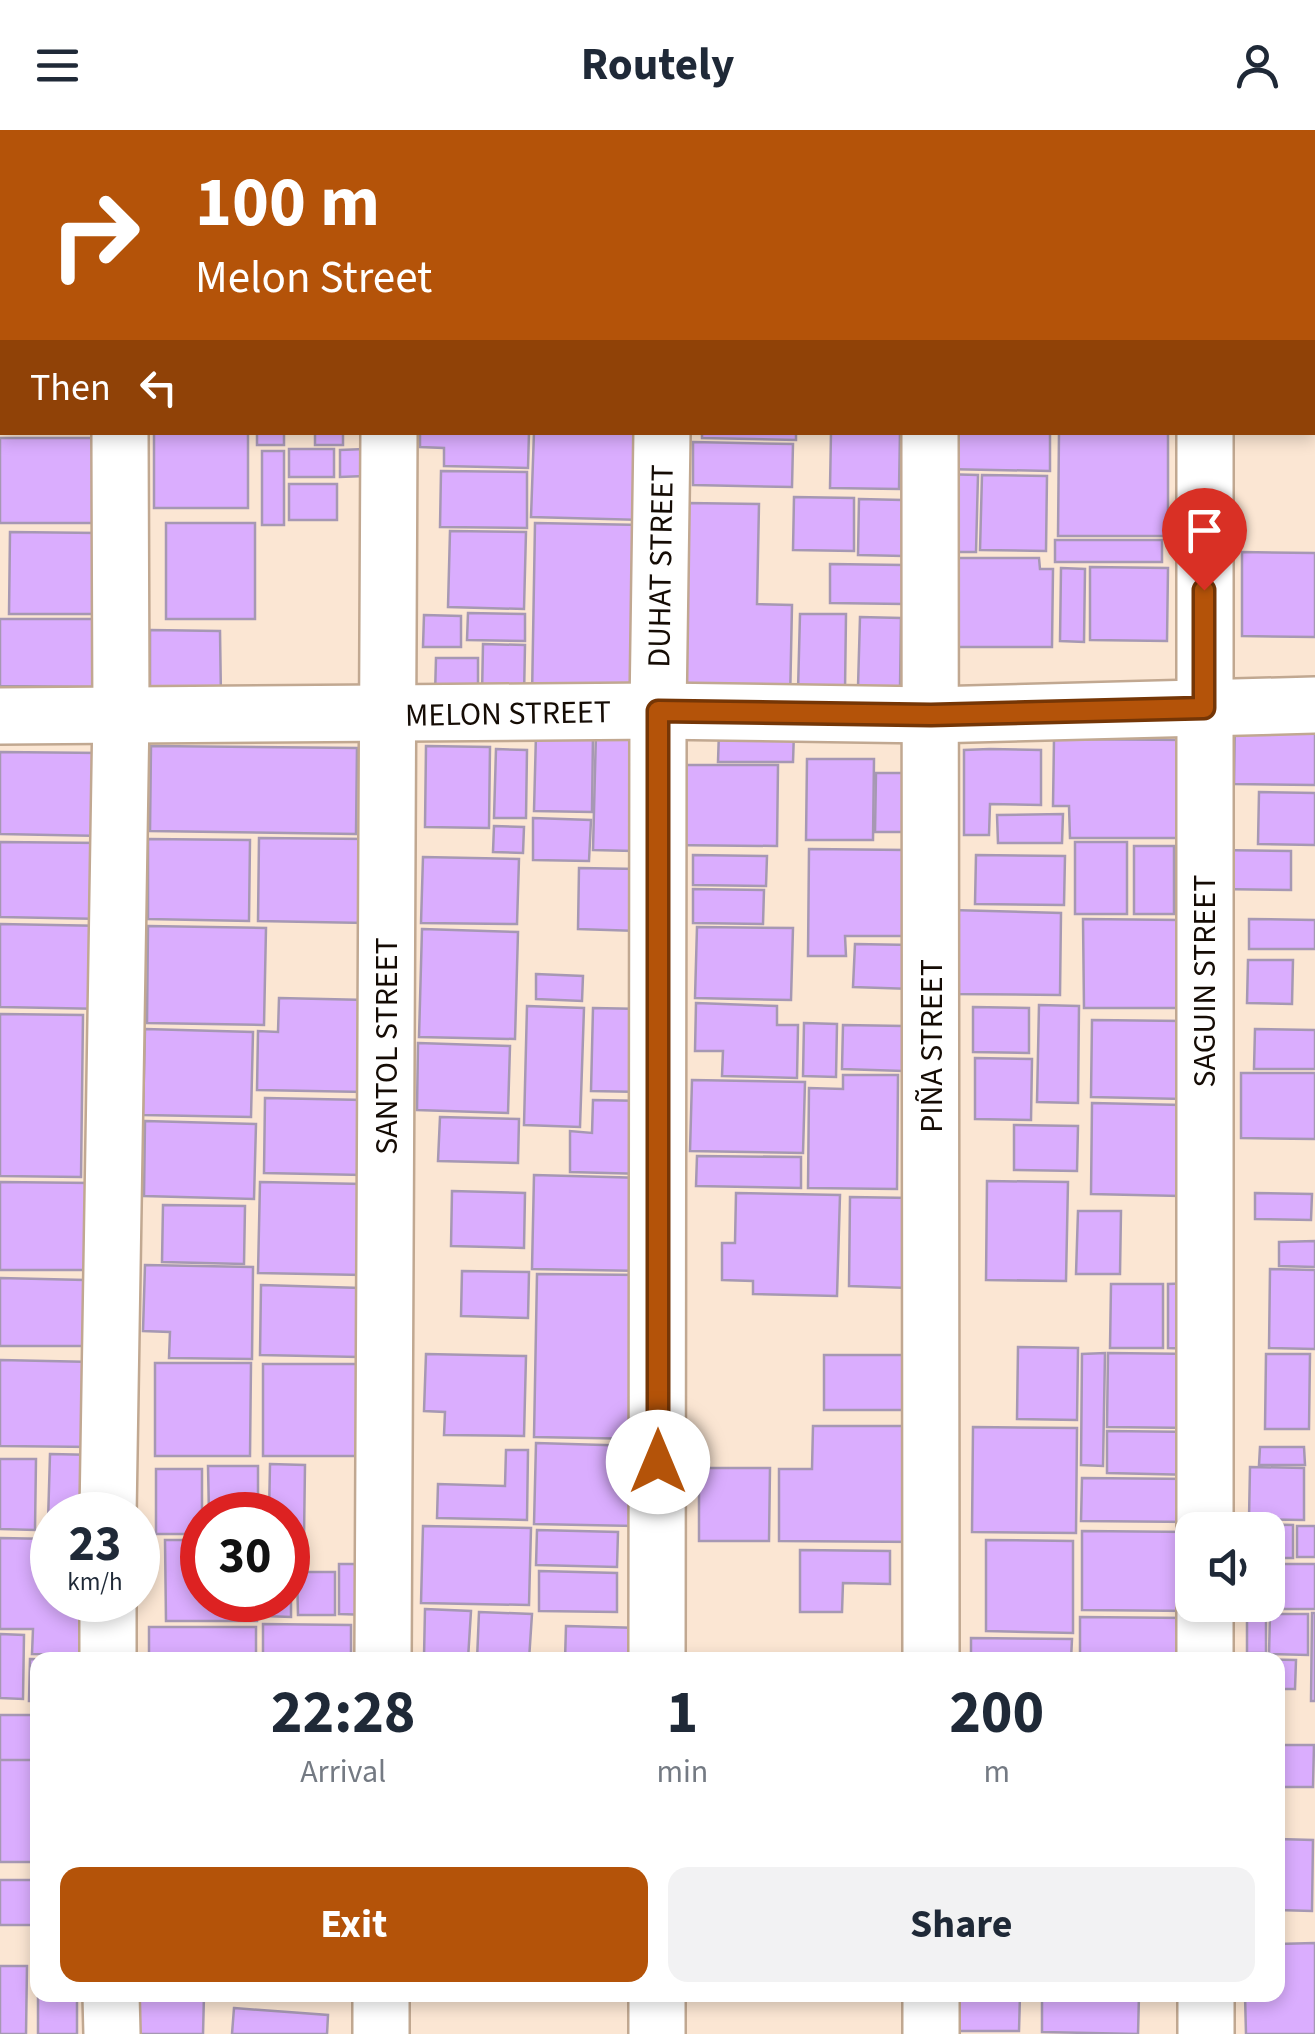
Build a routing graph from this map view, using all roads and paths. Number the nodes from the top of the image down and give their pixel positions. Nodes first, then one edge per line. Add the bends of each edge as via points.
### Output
1 (120, 435) edge
2 (389, 435) edge
3 (662, 435) edge
4 (930, 435) edge
5 (1205, 435) edge
6 (1315, 705) edge
7 (1204, 708) junction
8 (658, 711) junction
9 (121, 713) junction
10 (388, 714) junction
11 (931, 715) junction
12 (0, 716) edge
13 (108, 1492) edge
14 (1205, 1512) edge
15 (108, 1622) edge
16 (1205, 1622) edge
17 (108, 1652) edge
18 (383, 1652) edge
19 (657, 1652) edge
20 (931, 1652) edge
21 (1205, 1652) edge
22 (112, 2002) edge
23 (381, 2002) edge
24 (657, 2002) edge
25 (931, 2002) edge
26 (1206, 2002) edge
27 (112, 2034) edge
28 (381, 2034) edge
29 (657, 2034) edge
30 (930, 2034) edge
31 (1206, 2034) edge

1 - 9 street
2 - 10 street, SANTOL STREET
3 - 8 street, DUHAT STREET
4 - 11 street, PIÑA STREET
5 - 7 street, SAGUIN STREET
6 - 7 street, MELON STREET
7 - 11 street, MELON STREET
7 - 14 street, SAGUIN STREET
8 - 10 street, MELON STREET
8 - 11 street, MELON STREET
8 - 19 street, DUHAT STREET
9 - 10 street, MELON STREET
9 - 12 street, MELON STREET
9 - 13 street
10 - 18 street, SANTOL STREET
11 - 20 street, PIÑA STREET
15 - 17 street
16 - 21 street
22 - 27 street
23 - 28 street
24 - 29 street
25 - 30 street
26 - 31 street

